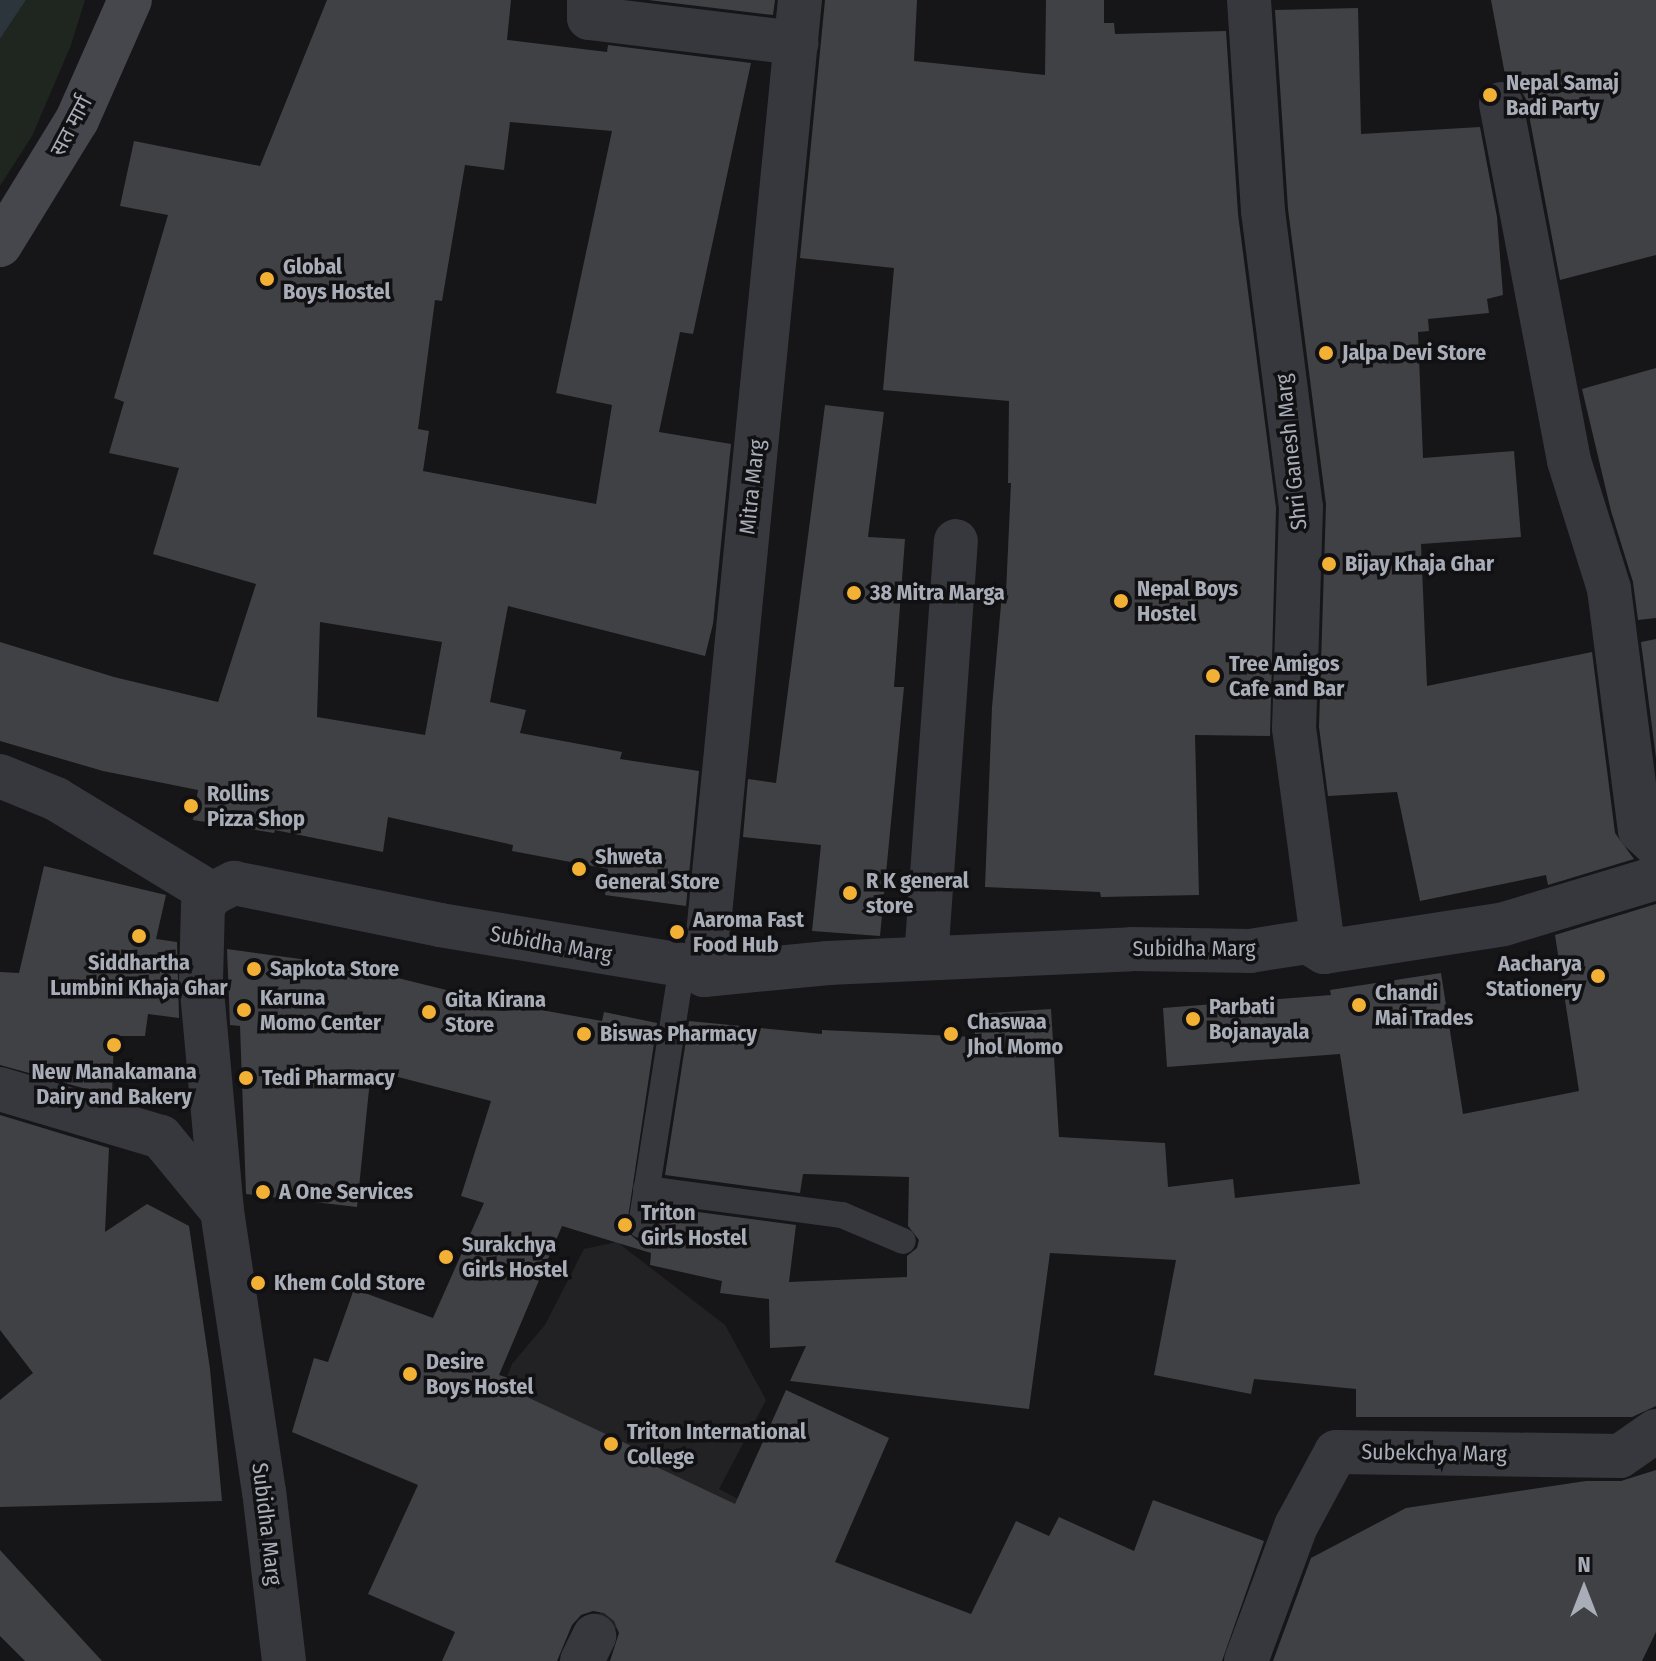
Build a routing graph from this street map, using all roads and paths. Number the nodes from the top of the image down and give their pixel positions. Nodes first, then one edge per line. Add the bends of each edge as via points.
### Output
1 (130, 0) edge
2 (589, 0) edge
3 (800, 0) edge
4 (1249, 0) edge
5 (796, 43) junction
6 (1501, 104) dead end
7 (0, 245) edge
8 (956, 541) dead end
9 (0, 776) edge
10 (1656, 845) edge
11 (1656, 878) edge
12 (212, 894) junction
13 (1324, 952) junction
14 (926, 958) junction
15 (693, 970) junction
16 (0, 1089) edge
17 (646, 1189) junction
18 (222, 1211) junction
19 (641, 1225) dead end
20 (903, 1241) dead end
21 (1656, 1431) edge
22 (284, 1661) edge
23 (1246, 1661) edge

1 - 7 main road, सत मार्ग via 77,120
2 - 5 street via 589,18
3 - 5 street, Mitra Marg
4 - 13 street, Shri Ganesh Marg via 1263,211 1301,507 1294,728
5 - 15 street, Mitra Marg
6 - 10 street via 1569,461 1609,589 1640,830
8 - 14 street
9 - 12 street via 56,799
11 - 13 street, Subidha Marg via 1504,924
12 - 15 street, Subidha Marg via 234,883
12 - 18 street, Subidha Marg via 203,906 201,981
13 - 14 street, Subidha Marg via 1307,942 1250,951 1132,949
14 - 15 street, Subidha Marg
15 - 17 lane
16 - 18 street via 161,1137
17 - 19 lane
17 - 20 lane via 842,1215
18 - 22 street, Subidha Marg
21 - 23 street, Subekchya Marg via 1620,1456 1336,1452 1296,1526

